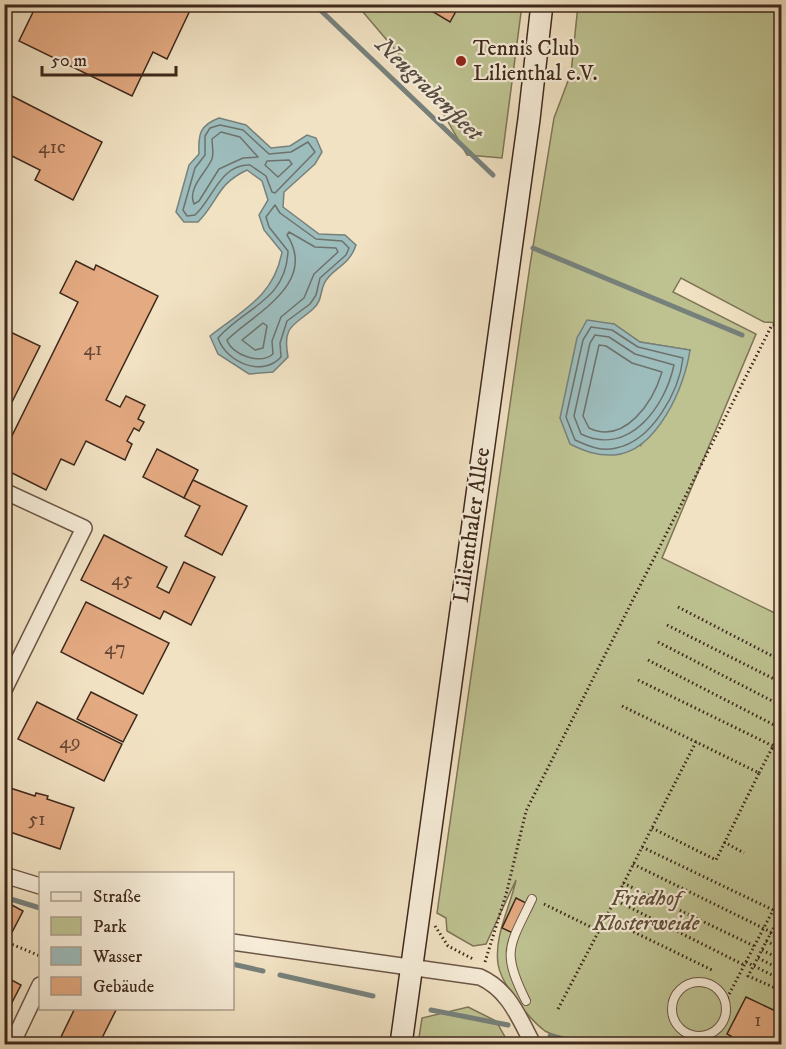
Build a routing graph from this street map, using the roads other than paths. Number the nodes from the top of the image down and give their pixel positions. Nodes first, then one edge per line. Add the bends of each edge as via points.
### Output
1 (542, 4) edge
2 (4, 491) edge
3 (4, 690) edge
4 (4, 874) edge
5 (39, 886) edge
6 (532, 899) road end
7 (234, 942) edge
8 (410, 969) junction
9 (39, 986) edge
10 (526, 1001) dead end
11 (691, 1035) junction
12 (700, 1037) junction
13 (12, 1044) edge
14 (401, 1044) edge
15 (533, 1044) edge
16 (689, 1044) edge
17 (709, 1044) edge

1 - 8 main road, Lilienthaler Allee
2 - 3 street via 84,528
4 - 5 street
6 - 10 lane via 509,955 513,976
7 - 8 street
8 - 14 main road, Lilienthaler Allee
8 - 15 street via 480,977 501,989
9 - 13 street
11 - 12 lane
11 - 12 lane via 672,1017 673,999 685,985 702,982 718,990 725,1002 726,1015 717,1030
11 - 16 lane
12 - 17 lane

